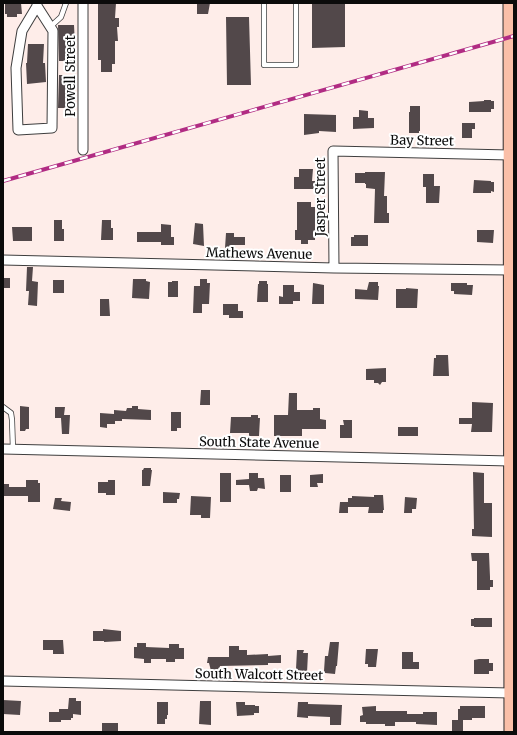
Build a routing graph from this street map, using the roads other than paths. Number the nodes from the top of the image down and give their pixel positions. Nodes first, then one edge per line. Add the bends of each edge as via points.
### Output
1 (66, 3) edge
2 (83, 3) edge
3 (264, 3) edge
4 (296, 3) edge
5 (510, 3) edge
6 (37, 5) edge
7 (50, 27) junction
8 (83, 150) dead end
9 (333, 150) joint
10 (510, 155) junction
11 (3, 260) edge
12 (334, 268) junction
13 (512, 270) edge
14 (3, 407) edge
15 (3, 449) edge
16 (13, 450) junction
17 (512, 461) edge
18 (512, 570) edge
19 (3, 681) edge
20 (512, 693) edge
21 (511, 732) edge

1 - 7 lane via 64,13
2 - 8 street, Powell Street
3 - 4 lane via 264,65 296,65
5 - 10 main road
6 - 7 street
6 - 7 street via 22,31 16,68 18,130 52,128 53,31
9 - 10 street, Bay Street
9 - 12 street, Jasper Street
10 - 13 main road
11 - 12 street, Mathews Avenue
12 - 13 street, Mathews Avenue
13 - 17 main road
14 - 16 lane via 11,413
15 - 16 street, South State Avenue
16 - 17 street, South State Avenue
17 - 18 main road
18 - 20 main road
19 - 20 street, South Walcott Street
20 - 21 main road

